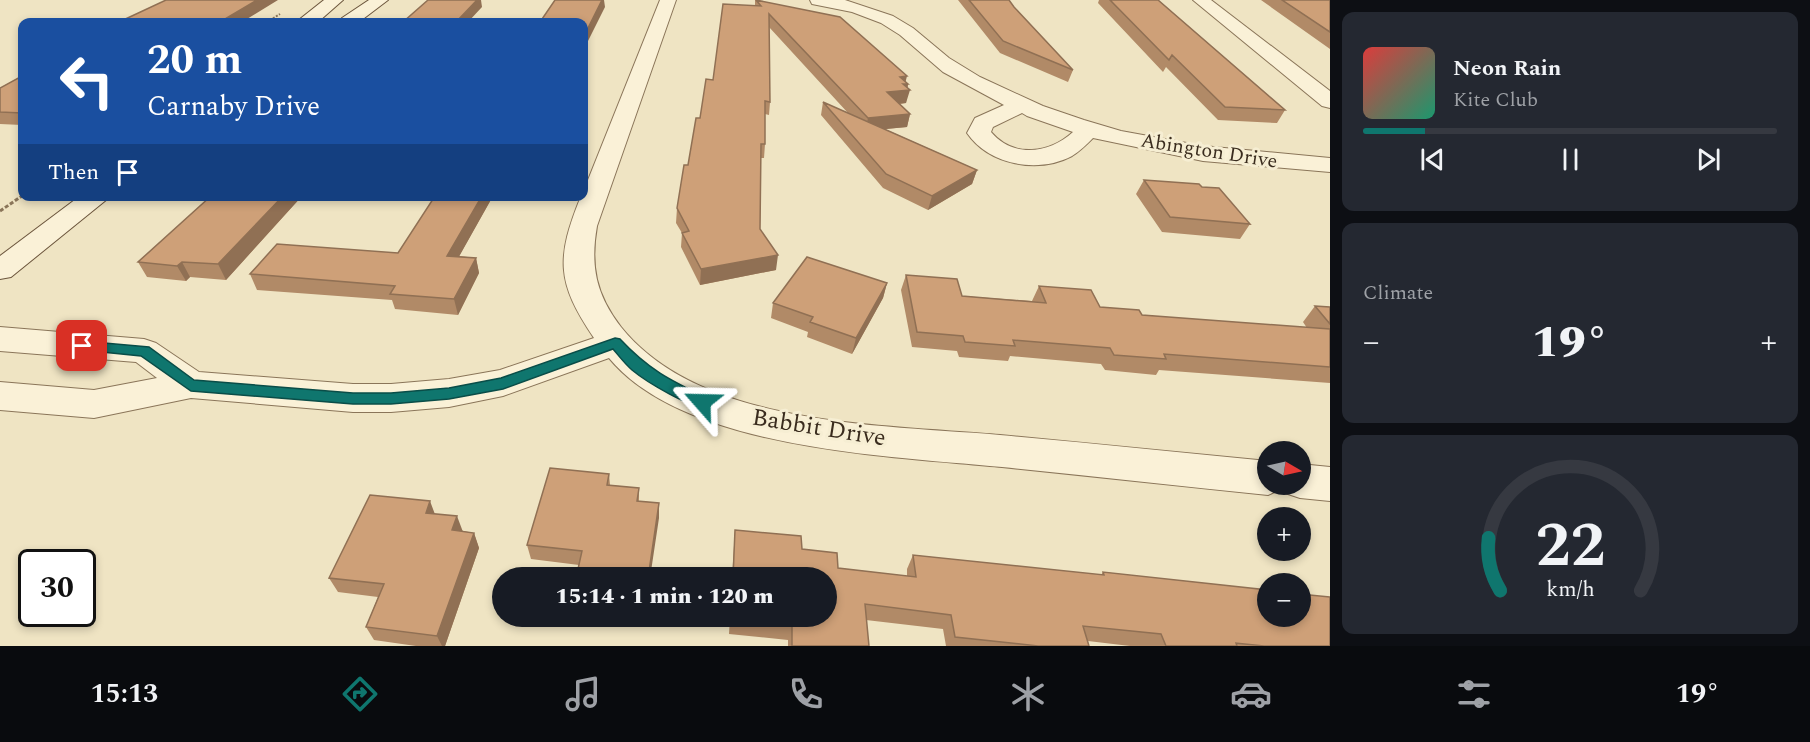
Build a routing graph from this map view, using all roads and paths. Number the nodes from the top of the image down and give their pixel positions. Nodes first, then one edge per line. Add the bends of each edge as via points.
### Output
1 (334, 0) edge
2 (343, 0) edge
3 (668, 0) edge
4 (818, 0) edge
5 (1201, 0) edge
6 (379, 1) edge
7 (865, 4) edge
8 (310, 18) edge
9 (354, 18) edge
10 (1330, 101) edge
11 (1021, 105) junction
12 (1090, 128) junction
13 (1330, 165) edge
14 (18, 199) edge
15 (91, 201) edge
16 (0, 211) edge
17 (0, 270) edge
18 (0, 339) edge
19 (615, 343) junction
20 (191, 385) junction
21 (0, 396) edge
22 (1257, 477) edge
23 (1311, 482) edge
24 (1330, 484) edge

1 - 8 street
2 - 6 street
3 - 19 street, Babbit Drive via 578,246 582,290
4 - 7 street, Abington Drive
5 - 10 street
6 - 9 street
7 - 11 street, Abington Drive via 910,33 947,66
11 - 12 street, Abington Drive
11 - 12 street via 983,123 979,133 982,139 1011,154 1041,157 1061,152
12 - 13 street, Abington Drive via 1224,156
14 - 16 path
15 - 17 street
18 - 20 street via 144,351
19 - 20 street via 503,383 449,393 353,398
19 - 22 street, Babbit Drive via 636,366 685,395 770,423 854,437
20 - 21 street via 94,404
23 - 24 street

